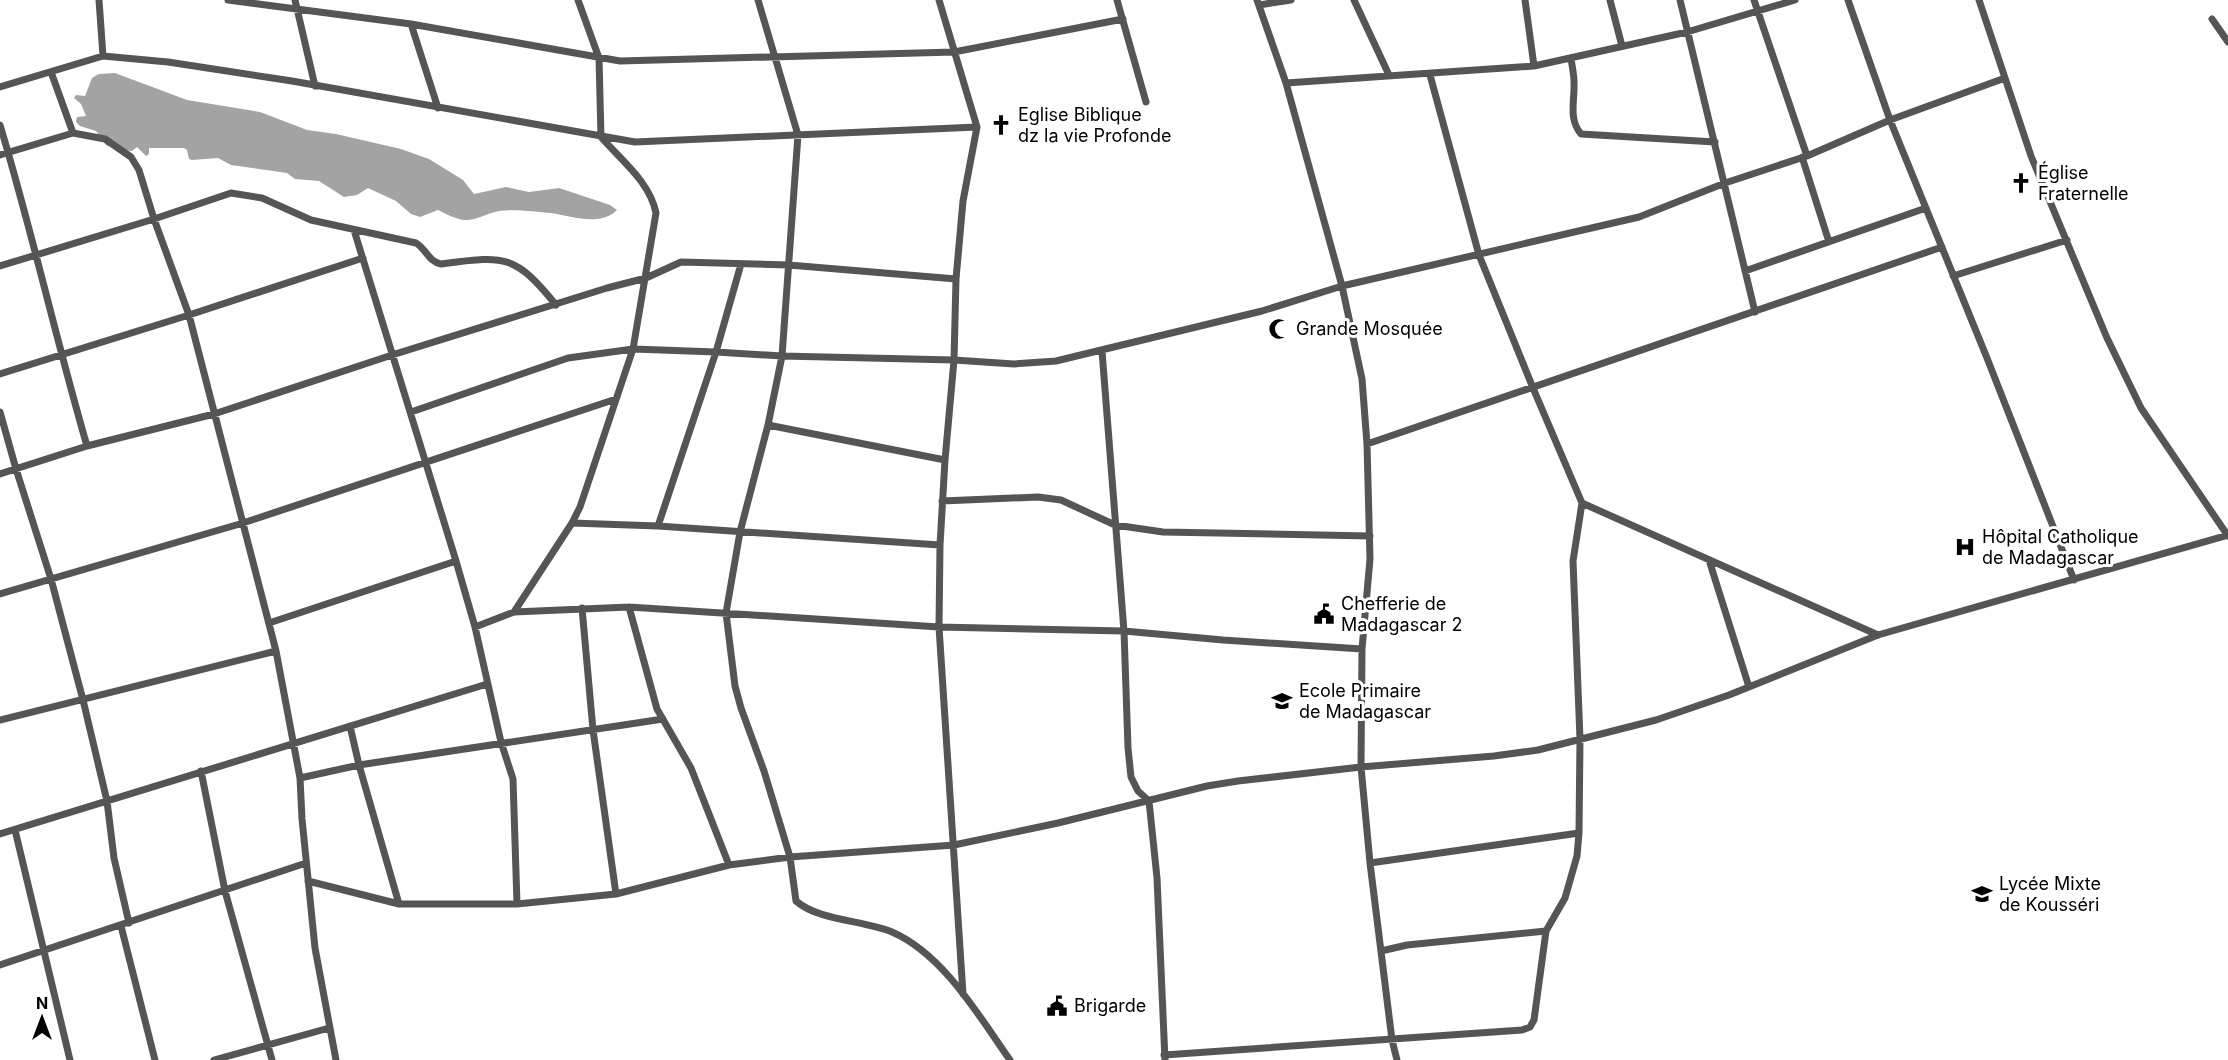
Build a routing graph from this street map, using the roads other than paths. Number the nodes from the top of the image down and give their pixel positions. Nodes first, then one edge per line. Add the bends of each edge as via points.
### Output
1 (99, 0) edge
2 (228, 0) edge
3 (295, 0) edge
4 (578, 0) edge
5 (758, 0) edge
6 (939, 0) edge
7 (1117, 0) edge
8 (1291, 0) edge
9 (1354, 0) edge
10 (1526, 0) edge
11 (1610, 0) edge
12 (1680, 0) edge
13 (1754, 0) edge
14 (1795, 0) edge
15 (1848, 0) edge
16 (1978, 0) edge
17 (1258, 3) edge
18 (299, 10) junction
19 (1757, 11) junction
20 (1123, 20) junction
21 (2212, 20) dead end
22 (411, 24) junction
23 (1687, 32) junction
24 (2228, 42) edge
25 (1622, 46) junction
26 (954, 52) junction
27 (103, 56) junction
28 (775, 57) junction
29 (599, 58) junction
30 (1571, 58) junction
31 (1534, 66) junction
32 (51, 72) junction
33 (1389, 75) junction
34 (1430, 75) junction
35 (2006, 78) junction
36 (1286, 83) junction
37 (315, 86) junction
38 (0, 87) edge
39 (1146, 102) dead end
40 (438, 108) junction
41 (1890, 120) junction
42 (0, 125) edge
43 (977, 127) junction
44 (73, 133) junction
45 (798, 135) junction
46 (601, 137) junction
47 (1715, 142) junction
48 (8, 153) junction
49 (0, 155) edge
50 (1805, 156) junction
51 (1725, 183) junction
52 (1926, 208) junction
53 (154, 219) junction
54 (354, 230) junction
55 (2067, 240) junction
56 (1829, 242) junction
57 (1942, 248) junction
58 (38, 255) junction
59 (1479, 255) junction
60 (363, 258) junction
61 (741, 264) junction
62 (789, 265) junction
63 (0, 266) edge
64 (1745, 271) junction
65 (1953, 276) junction
66 (646, 278) junction
67 (956, 279) junction
68 (1342, 286) junction
69 (556, 305) junction
70 (1755, 312) junction
71 (189, 315) junction
72 (633, 349) junction
73 (1102, 351) junction
74 (716, 352) junction
75 (392, 355) junction
76 (61, 356) junction
77 (782, 356) junction
78 (954, 360) junction
79 (0, 374) edge
80 (1533, 388) junction
81 (616, 399) junction
82 (0, 412) edge
83 (411, 412) junction
84 (214, 414) junction
85 (768, 425) junction
86 (1367, 444) junction
87 (87, 446) junction
88 (945, 459) junction
89 (426, 461) junction
90 (16, 469) junction
91 (0, 474) edge
92 (942, 501) junction
93 (1582, 503) junction
94 (243, 523) junction
95 (572, 523) junction
96 (1115, 525) junction
97 (658, 526) junction
98 (740, 532) junction
99 (1370, 536) junction
100 (2228, 536) edge
101 (940, 545) junction
102 (1709, 560) junction
103 (456, 561) junction
104 (51, 579) junction
105 (2074, 580) junction
106 (0, 594) edge
107 (629, 607) junction
108 (582, 608) junction
109 (514, 612) junction
110 (726, 613) junction
111 (269, 623) junction
112 (475, 627) junction
113 (939, 627) junction
114 (1124, 631) junction
115 (1878, 635) junction
116 (1362, 649) junction
117 (276, 651) junction
118 (487, 684) junction
119 (1749, 687) junction
120 (83, 700) junction
121 (663, 719) junction
122 (0, 720) edge
123 (350, 726) junction
124 (593, 730) junction
125 (1580, 739) junction
126 (501, 742) junction
127 (294, 744) junction
128 (359, 765) junction
129 (1361, 767) junction
130 (201, 771) junction
131 (300, 778) junction
132 (107, 801) junction
133 (1149, 801) junction
134 (15, 830) junction
135 (1579, 833) junction
136 (0, 834) edge
137 (954, 845) junction
138 (790, 857) junction
139 (306, 863) junction
140 (1370, 863) junction
141 (729, 865) junction
142 (308, 881) junction
143 (225, 891) junction
144 (616, 894) junction
145 (399, 904) junction
146 (517, 904) junction
147 (129, 923) junction
148 (121, 926) junction
149 (1546, 931) junction
150 (44, 949) junction
151 (1382, 951) junction
152 (0, 965) edge
153 (963, 994) junction
154 (329, 1028) junction
155 (1392, 1040) junction
156 (269, 1045) junction
157 (1165, 1057) edge
158 (70, 1060) edge
159 (155, 1060) edge
160 (214, 1060) edge
161 (272, 1060) edge
162 (336, 1060) edge
163 (1010, 1060) edge
164 (1397, 1060) edge

1 - 27 street
2 - 18 street
3 - 18 street
4 - 29 street
5 - 28 street
6 - 26 street
7 - 20 street
8 - 17 street
9 - 33 street
10 - 31 street
11 - 25 street
12 - 23 street
13 - 19 street
14 - 19 street
15 - 41 street
16 - 35 street
17 - 36 street
18 - 22 street
18 - 37 street
19 - 23 street
19 - 50 street
20 - 26 street
20 - 39 street
21 - 24 street
22 - 29 street
22 - 40 street
23 - 25 street
23 - 47 street
25 - 30 street
26 - 28 street
26 - 43 street
27 - 32 street
27 - 37 street via 168,62
28 - 29 street via 620,61
28 - 45 street
29 - 46 street
30 - 31 street
30 - 47 street via 1572,112 1581,134
31 - 34 street
32 - 38 street
32 - 44 street
33 - 34 street
33 - 36 street
34 - 59 street
35 - 41 street
35 - 55 street via 2031,156
36 - 68 street
37 - 40 street
40 - 46 street
41 - 50 street
41 - 52 street
42 - 48 street
43 - 45 street
43 - 67 street via 963,201
44 - 48 street
44 - 53 street via 105,138 130,157 139,170
45 - 46 street via 635,142
45 - 62 street
46 - 66 street via 644,185 655,204
47 - 51 street
48 - 49 street
48 - 58 street
50 - 51 street
50 - 56 street
51 - 59 street via 1639,217
51 - 64 street
52 - 56 street
52 - 57 street
53 - 54 street via 231,193 262,198 311,220
53 - 58 street
53 - 71 street
54 - 60 street
54 - 69 street via 416,243 435,263 496,258 509,261 538,282
55 - 65 street
55 - 100 street via 2141,408
56 - 64 street
57 - 65 street
57 - 70 street
58 - 63 street
58 - 76 street
59 - 68 street
59 - 80 street
60 - 71 street
60 - 75 street
61 - 62 street
61 - 66 street via 681,262
61 - 74 street
62 - 67 street
62 - 77 street
64 - 70 street
65 - 105 street
66 - 69 street
66 - 72 street
67 - 78 street
68 - 73 street via 1262,311
68 - 86 street via 1362,379
69 - 75 street
70 - 80 street
71 - 76 street
71 - 84 street
72 - 74 street
72 - 81 street
72 - 83 street via 568,358
73 - 78 street via 1056,361 1014,364
73 - 96 street
74 - 77 street
74 - 97 street
75 - 83 street
75 - 84 street
76 - 79 street
76 - 87 street
77 - 78 street
77 - 85 street
78 - 88 street
80 - 86 street
80 - 93 street
81 - 89 street
81 - 95 street
82 - 90 street
83 - 89 street
84 - 87 street
84 - 94 street
85 - 88 street
85 - 98 street
86 - 99 street
87 - 90 street
88 - 92 street
89 - 94 street
89 - 103 street
90 - 91 street
90 - 104 street
92 - 96 street via 1038,497 1061,500
92 - 101 street
93 - 102 street
93 - 125 street via 1573,561
94 - 104 street
94 - 111 street
95 - 97 street
95 - 109 street
96 - 99 street via 1162,532
96 - 114 street
97 - 98 street
98 - 101 street
98 - 110 street
99 - 116 street
100 - 105 street
101 - 113 street
102 - 115 street
102 - 119 street
103 - 111 street
103 - 112 street
104 - 106 street
104 - 120 street
105 - 115 street
107 - 108 street
107 - 110 street
107 - 121 street
108 - 109 street
108 - 124 street
109 - 112 street
110 - 113 street
110 - 138 street via 741,708 765,771
111 - 117 street
112 - 118 street
113 - 114 street
113 - 137 street
114 - 116 street
114 - 133 street via 1131,777
115 - 119 street
116 - 129 street
117 - 120 street
117 - 127 street
118 - 123 street
118 - 126 street
119 - 125 street via 1656,720
120 - 122 street
120 - 132 street
121 - 124 street
121 - 141 street via 691,768
123 - 127 street
123 - 128 street
124 - 126 street
124 - 144 street
125 - 129 street via 1494,756
125 - 135 street
126 - 128 street
126 - 146 street via 513,779
127 - 130 street
127 - 131 street
128 - 131 street
128 - 145 street
129 - 133 street via 1238,781
129 - 140 street
130 - 132 street
130 - 143 street
131 - 139 street
132 - 134 street
132 - 147 street via 114,858
133 - 137 street
133 - 157 street via 1157,878
134 - 136 street
134 - 150 street
135 - 140 street
135 - 149 street via 1565,898
137 - 138 street
137 - 153 street
138 - 141 street
138 - 153 street via 796,901 803,907 894,933 923,951
139 - 142 street
139 - 143 street
140 - 151 street
141 - 144 street
142 - 145 street
142 - 154 street
143 - 147 street
143 - 156 street
144 - 146 street
145 - 146 street
147 - 148 street
148 - 150 street
148 - 159 street
149 - 151 street
149 - 155 street via 1530,1027
150 - 152 street
150 - 158 street
151 - 155 street
153 - 163 street
154 - 156 street
154 - 162 street
155 - 157 street
155 - 164 street
156 - 160 street
156 - 161 street

